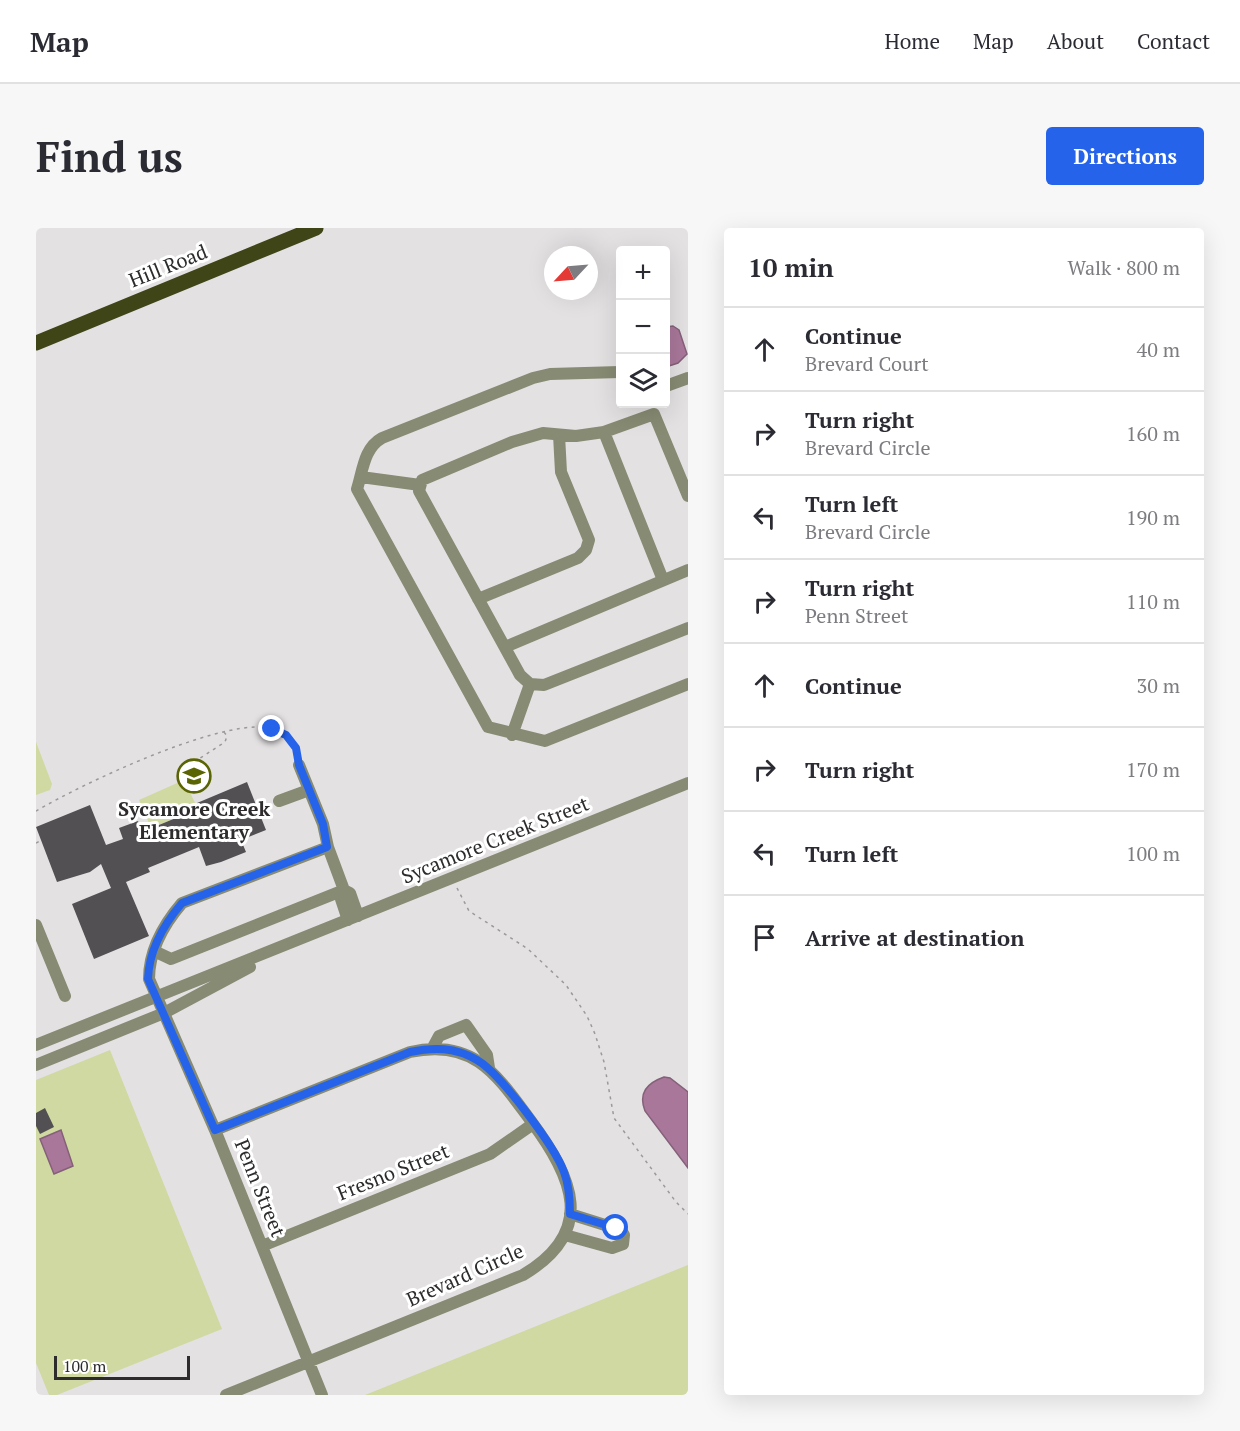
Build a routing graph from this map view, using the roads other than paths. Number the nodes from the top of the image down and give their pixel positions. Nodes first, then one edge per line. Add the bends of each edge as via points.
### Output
1 (316, 228) edge
2 (36, 343) edge
3 (616, 372) edge
4 (688, 378) edge
5 (670, 385) edge
6 (653, 409) edge
7 (604, 432) junction
8 (559, 435) junction
9 (361, 477) junction
10 (420, 485) junction
11 (688, 496) edge
12 (688, 570) edge
13 (663, 580) junction
14 (478, 599) junction
15 (688, 628) edge
16 (505, 647) junction
17 (530, 684) junction
18 (688, 684) edge
19 (512, 735) junction
20 (299, 765) road end
21 (688, 783) edge
22 (309, 790) junction
23 (279, 801) dead end
24 (327, 847) junction
25 (344, 890) junction
26 (353, 918) junction
27 (36, 925) edge
28 (317, 932) junction
29 (154, 951) junction
30 (65, 996) dead end
31 (157, 998) junction
32 (164, 1013) junction
33 (36, 1045) edge
34 (432, 1048) junction
35 (36, 1065) edge
36 (489, 1068) junction
37 (533, 1124) junction
38 (215, 1130) junction
39 (570, 1214) junction
40 (566, 1235) junction
41 (262, 1246) junction
42 (308, 1362) junction
43 (226, 1395) edge
44 (322, 1395) edge

1 - 2 main road, Hill Road
3 - 9 street via 533,378 382,438 372,444
4 - 5 street
6 - 7 street
6 - 11 street
7 - 8 street
7 - 13 street
8 - 10 street via 543,433 512,442 429,476
8 - 14 street via 561,472 589,540 586,550 578,558
9 - 10 street
9 - 19 street via 357,489 362,501 488,727
10 - 14 street via 418,491
12 - 13 street
13 - 16 street
14 - 16 street
15 - 17 street via 544,686
16 - 17 street via 520,675
17 - 19 street
18 - 19 street via 545,741
20 - 22 street
21 - 26 street, Sycamore Creek Street
22 - 23 street
22 - 24 street via 323,824
24 - 25 street
24 - 29 street, Penn Street via 182,903 167,920
25 - 26 street via 341,899
25 - 29 street via 171,959
26 - 28 street, Sycamore Creek Street
27 - 30 street
28 - 31 street, Sycamore Creek Street
28 - 32 street, Sycamore Creek Street
29 - 31 street, Penn Street via 148,979
31 - 32 street, Penn Street
31 - 33 street, Sycamore Creek Street
32 - 35 street, Sycamore Creek Street
32 - 38 street, Penn Street
34 - 36 street via 466,1054
34 - 36 street via 439,1036 466,1025 488,1055
34 - 38 street via 410,1052
36 - 37 street
37 - 39 street via 564,1171
37 - 41 street, Fresno Street via 490,1154
38 - 41 street, Penn Street
39 - 40 street
39 - 40 street via 621,1230 625,1240 612,1248
40 - 42 street, Brevard Circle via 545,1259 523,1275
41 - 42 street, Penn Street
42 - 43 street, Brevard Circle
42 - 44 street, Penn Street

